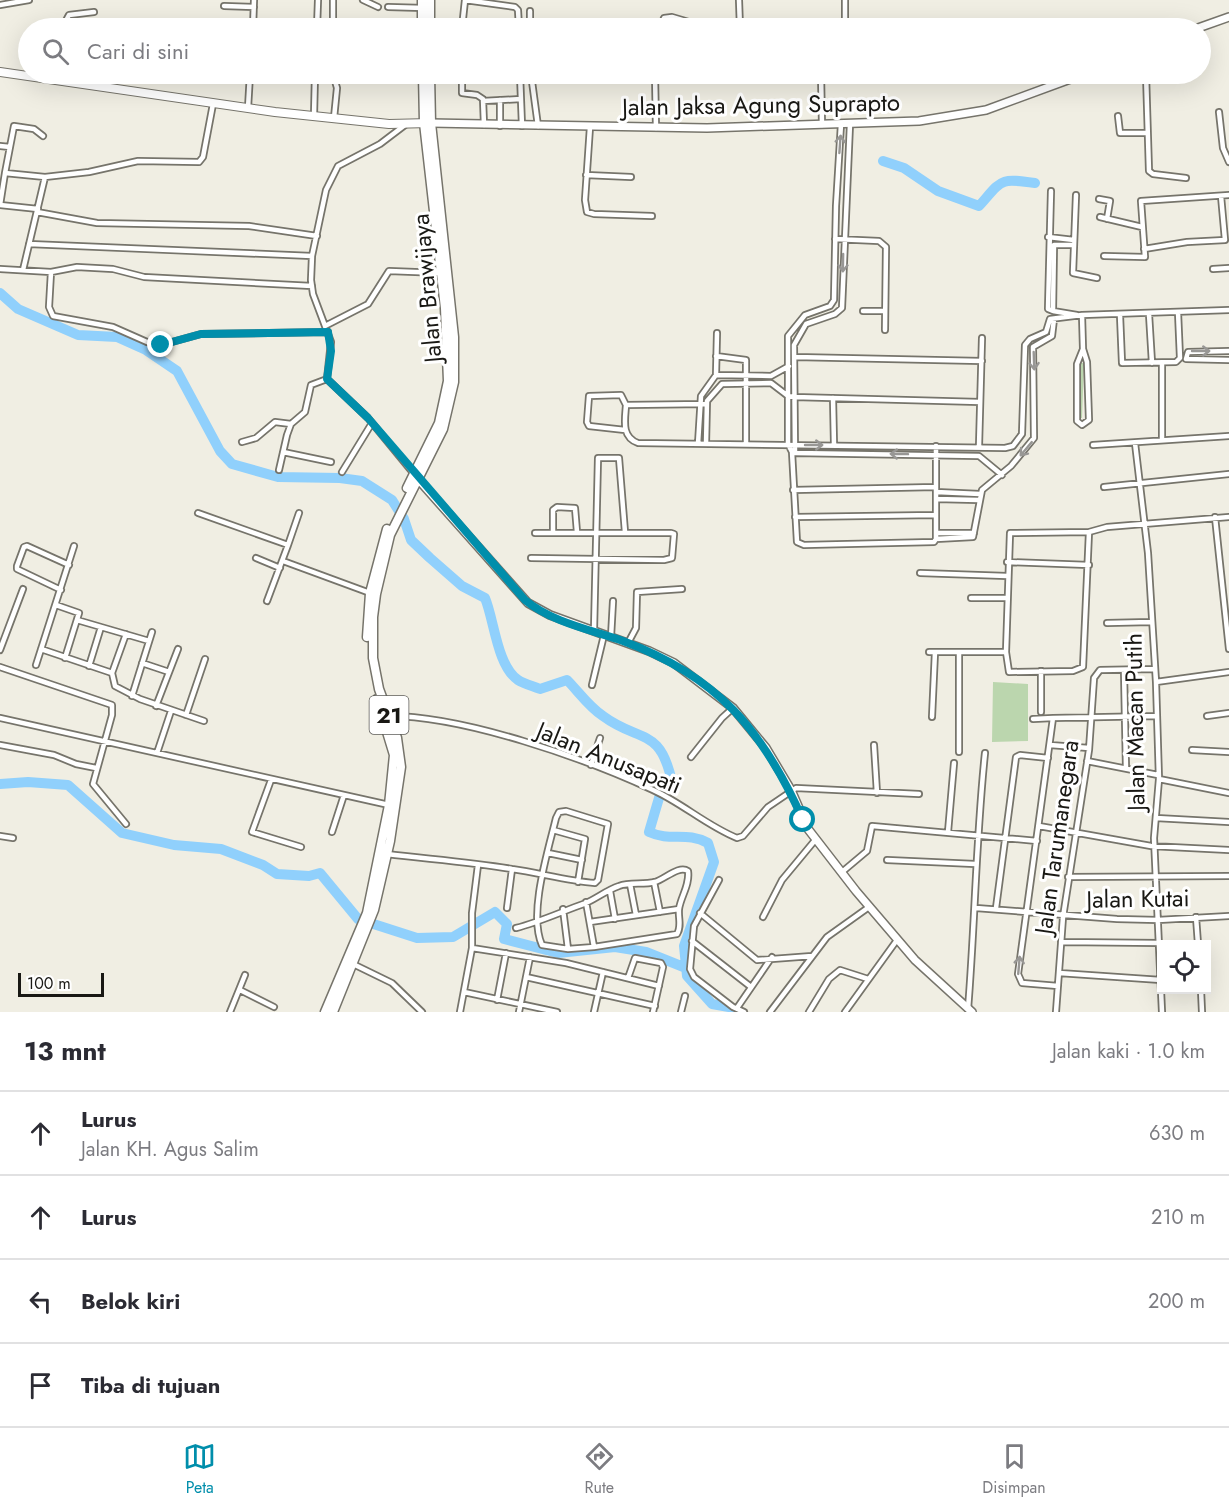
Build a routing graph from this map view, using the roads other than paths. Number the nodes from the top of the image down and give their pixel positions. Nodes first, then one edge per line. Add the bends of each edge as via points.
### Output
1 (29, 0) edge
2 (254, 0) edge
3 (318, 0) edge
4 (333, 0) edge
5 (363, 0) edge
6 (739, 0) edge
7 (845, 0) edge
8 (426, 4) edge
9 (0, 5) edge
10 (224, 6) dead end
11 (254, 7) junction
12 (378, 7) dead end
13 (388, 7) dead end
14 (530, 11) dead end
15 (94, 12) dead end
16 (1229, 16) edge
17 (67, 18) edge
18 (253, 18) edge
19 (317, 18) edge
20 (333, 18) edge
21 (463, 18) edge
22 (518, 18) edge
23 (530, 18) edge
24 (740, 18) edge
25 (845, 18) edge
26 (1211, 23) edge
27 (0, 72) edge
28 (18, 74) edge
29 (97, 84) edge
30 (249, 84) edge
31 (315, 84) edge
32 (336, 84) edge
33 (424, 84) edge
34 (430, 84) edge
35 (462, 84) edge
36 (520, 84) edge
37 (532, 84) edge
38 (655, 84) edge
39 (821, 84) edge
40 (1057, 84) edge
41 (1146, 84) edge
42 (521, 99) junction
43 (500, 100) junction
44 (483, 101) junction
45 (213, 104) junction
46 (248, 108) junction
47 (1219, 112) dead end
48 (315, 116) junction
49 (1118, 116) dead end
50 (334, 118) junction
51 (427, 123) junction
52 (841, 124) junction
53 (850, 124) junction
54 (405, 125) junction
55 (484, 125) junction
56 (822, 125) junction
57 (500, 126) junction
58 (522, 126) junction
59 (538, 126) junction
60 (590, 127) junction
61 (656, 128) junction
62 (1147, 133) junction
63 (43, 136) dead end
64 (0, 146) edge
65 (10, 147) junction
66 (1229, 162) edge
67 (838, 164) junction
68 (847, 165) junction
69 (5, 173) junction
70 (586, 175) junction
71 (45, 177) junction
72 (631, 177) dead end
73 (1186, 178) dead end
74 (1051, 191) dead end
75 (1076, 195) dead end
76 (1229, 195) edge
77 (1221, 196) junction
78 (1099, 199) dead end
79 (0, 205) edge
80 (37, 210) junction
81 (652, 216) dead end
82 (1100, 217) dead end
83 (1107, 219) junction
84 (1142, 227) junction
85 (438, 230) junction
86 (317, 236) junction
87 (1051, 237) junction
88 (835, 239) junction
89 (843, 240) junction
90 (1074, 242) junction
91 (29, 243) junction
92 (1054, 245) junction
93 (1144, 249) junction
94 (312, 256) junction
95 (1104, 256) dead end
96 (1229, 268) edge
97 (0, 269) edge
98 (1213, 269) dead end
99 (23, 270) junction
100 (51, 272) junction
101 (441, 273) junction
102 (1097, 278) dead end
103 (312, 286) junction
104 (1229, 310) edge
105 (863, 311) dead end
106 (885, 311) junction
107 (1053, 311) junction
108 (1178, 312) junction
109 (1149, 314) junction
110 (1080, 315) junction
111 (1120, 315) junction
112 (1054, 319) junction
113 (325, 326) junction
114 (885, 330) dead end
115 (328, 332) junction
116 (717, 333) dead end
117 (982, 338) dead end
118 (1083, 349) junction
119 (1229, 351) edge
120 (716, 356) junction
121 (795, 357) junction
122 (1229, 360) edge
123 (982, 361) junction
124 (1152, 363) junction
125 (1162, 363) junction
126 (794, 366) junction
127 (787, 367) junction
128 (746, 374) junction
129 (716, 375) junction
130 (771, 376) junction
131 (327, 379) junction
132 (746, 383) junction
133 (771, 383) junction
134 (788, 396) junction
135 (794, 397) junction
136 (833, 398) junction
137 (981, 402) junction
138 (706, 404) junction
139 (626, 405) junction
140 (699, 405) junction
141 (1023, 415) junction
142 (1035, 415) junction
143 (372, 423) junction
144 (291, 424) junction
145 (624, 429) junction
146 (1229, 436) edge
147 (1162, 439) junction
148 (242, 442) dead end
149 (1133, 443) junction
150 (698, 444) junction
151 (706, 444) junction
152 (746, 444) junction
153 (788, 444) junction
154 (795, 445) junction
155 (834, 445) junction
156 (1092, 445) dead end
157 (936, 446) junction
158 (979, 446) junction
159 (283, 452) junction
160 (794, 453) junction
161 (936, 454) junction
162 (331, 462) dead end
163 (279, 471) dead end
164 (342, 472) dead end
165 (1002, 474) junction
166 (1229, 474) edge
167 (417, 477) junction
168 (1141, 482) junction
169 (1104, 488) dead end
170 (793, 490) junction
171 (936, 490) junction
172 (980, 494) junction
173 (936, 499) junction
174 (978, 500) junction
175 (198, 513) dead end
176 (299, 513) dead end
177 (936, 515) junction
178 (395, 516) junction
179 (795, 517) junction
180 (1215, 517) junction
181 (1229, 517) edge
182 (1145, 524) junction
183 (577, 532) junction
184 (595, 532) junction
185 (625, 532) junction
186 (1089, 532) junction
187 (535, 533) dead end
188 (553, 533) junction
189 (936, 533) junction
190 (974, 533) junction
191 (936, 539) junction
192 (288, 545) junction
193 (74, 546) dead end
194 (256, 558) dead end
195 (531, 558) dead end
196 (594, 558) junction
197 (282, 561) junction
198 (1007, 562) junction
199 (69, 565) junction
200 (1089, 565) junction
201 (280, 568) junction
202 (920, 573) dead end
203 (1007, 576) junction
204 (23, 589) dead end
205 (682, 589) dead end
206 (61, 590) junction
207 (370, 593) junction
208 (971, 598) dead end
209 (1006, 598) junction
210 (267, 601) dead end
211 (613, 601) dead end
212 (56, 605) junction
213 (77, 620) junction
214 (1151, 622) junction
215 (1107, 623) dead end
216 (101, 627) junction
217 (594, 631) junction
218 (152, 632) dead end
219 (126, 634) junction
220 (608, 636) junction
221 (149, 641) junction
222 (628, 643) junction
223 (41, 649) junction
224 (178, 649) dead end
225 (1229, 649) edge
226 (0, 650) edge
227 (929, 652) dead end
228 (935, 652) junction
229 (959, 652) junction
230 (1006, 652) junction
231 (65, 658) junction
232 (205, 659) dead end
233 (142, 663) junction
234 (36, 665) dead end
235 (89, 666) junction
236 (0, 667) edge
237 (1155, 669) junction
238 (1124, 670) junction
239 (1041, 671) junction
240 (169, 672) junction
241 (1229, 672) edge
242 (112, 673) junction
243 (1156, 682) junction
244 (592, 685) dead end
245 (132, 696) junction
246 (156, 706) junction
247 (733, 708) junction
248 (171, 711) junction
249 (1041, 712) dead end
250 (1229, 713) edge
251 (186, 715) junction
252 (386, 716) junction
253 (1156, 716) junction
254 (1207, 716) dead end
255 (932, 717) dead end
256 (1126, 717) junction
257 (0, 718) edge
258 (1053, 718) junction
259 (1033, 719) dead end
260 (1090, 719) junction
261 (204, 720) dead end
262 (600, 738) dead end
263 (105, 741) junction
264 (0, 744) edge
265 (874, 745) dead end
266 (1050, 745) junction
267 (1089, 748) junction
268 (1192, 750) dead end
269 (958, 752) dead end
270 (1229, 752) edge
271 (157, 753) junction
272 (984, 753) dead end
273 (690, 757) dead end
274 (1047, 758) junction
275 (1087, 761) junction
276 (954, 763) dead end
277 (591, 765) junction
278 (96, 768) junction
279 (1126, 768) junction
280 (1159, 777) junction
281 (271, 780) junction
282 (791, 790) junction
283 (878, 793) junction
284 (1229, 793) edge
285 (919, 794) dead end
286 (344, 795) junction
287 (392, 805) junction
288 (1156, 818) junction
289 (1229, 822) edge
290 (126, 824) dead end
291 (1039, 826) junction
292 (553, 830) junction
293 (332, 832) dead end
294 (948, 832) junction
295 (1076, 832) junction
296 (976, 835) junction
297 (0, 836) edge
298 (13, 838) dead end
299 (1004, 838) junction
300 (816, 839) junction
301 (1037, 841) junction
302 (1154, 845) junction
303 (301, 847) dead end
304 (1229, 850) edge
305 (548, 853) junction
306 (387, 854) junction
307 (582, 860) junction
308 (887, 860) dead end
309 (478, 864) junction
310 (975, 864) junction
311 (512, 869) junction
312 (842, 872) junction
313 (544, 875) junction
314 (1229, 876) edge
315 (1068, 877) junction
316 (1155, 878) junction
317 (719, 880) dead end
318 (578, 882) junction
319 (654, 882) junction
320 (630, 884) junction
321 (610, 891) junction
322 (586, 903) junction
323 (869, 907) junction
324 (507, 908) dead end
325 (976, 908) junction
326 (996, 908) junction
327 (563, 909) junction
328 (679, 909) junction
329 (1025, 911) junction
330 (660, 912) junction
331 (700, 913) junction
332 (369, 914) junction
333 (636, 915) junction
334 (1196, 916) junction
335 (1229, 916) edge
336 (763, 917) dead end
337 (1063, 917) junction
338 (615, 919) junction
339 (1158, 920) junction
340 (539, 921) junction
341 (590, 922) junction
342 (516, 928) dead end
343 (362, 932) junction
344 (897, 940) junction
345 (1160, 940) edge
346 (1198, 940) edge
347 (692, 941) junction
348 (1061, 942) junction
349 (1157, 943) edge
350 (594, 947) junction
351 (472, 948) junction
352 (568, 949) junction
353 (506, 953) junction
354 (812, 956) junction
355 (530, 957) junction
356 (772, 957) junction
357 (757, 960) junction
358 (352, 964) junction
359 (766, 966) junction
360 (603, 972) junction
361 (1059, 973) junction
362 (245, 975) dead end
363 (526, 977) junction
364 (628, 978) junction
365 (1157, 978) edge
366 (868, 979) junction
367 (659, 986) junction
368 (1058, 986) junction
369 (751, 987) junction
370 (240, 990) junction
371 (464, 992) junction
372 (598, 993) junction
373 (1161, 994) edge
374 (1201, 994) edge
375 (685, 996) dead end
376 (497, 1000) junction
377 (521, 1004) junction
378 (655, 1006) junction
379 (274, 1007) dead end
380 (737, 1008) junction
381 (970, 1010) edge
382 (230, 1012) edge
383 (325, 1012) edge
384 (333, 1012) edge
385 (422, 1012) edge
386 (460, 1012) edge
387 (519, 1012) edge
388 (557, 1012) edge
389 (594, 1012) edge
390 (653, 1012) edge
391 (681, 1012) edge
392 (744, 1012) edge
393 (770, 1012) edge
394 (809, 1012) edge
395 (845, 1012) edge
396 (1056, 1012) edge
397 (1162, 1012) edge
398 (1202, 1012) edge

1 - 9 street
2 - 11 street
3 - 19 street
4 - 20 street
5 - 12 street
6 - 24 street
7 - 25 street
8 - 13 street
10 - 11 street
11 - 18 street
14 - 23 street
15 - 17 street
16 - 26 street
21 - 22 street via 465,0 516,7
27 - 28 main road
29 - 45 main road
30 - 46 street
31 - 48 street
32 - 50 street
33 - 51 highway, 21
34 - 51 highway, Jalan Brawijaya / 21
35 - 44 street via 462,93 477,95
36 - 42 street
37 - 59 street
38 - 61 street
39 - 56 street
40 - 53 street, Jalan Jaksa Agung Suprapto via 986,110 919,121
41 - 62 street
42 - 43 street
42 - 58 street
43 - 44 street
43 - 57 street
44 - 55 street
45 - 46 main road
45 - 71 street via 199,162 138,161
46 - 48 main road
47 - 66 street via 1223,148
48 - 50 main road
49 - 62 street via 1120,133
50 - 54 main road
51 - 54 main road
51 - 55 street, Jalan Jaksa Agung Suprapto
51 - 85 highway, Jalan Brawijaya / 21
52 - 53 street, Jalan Jaksa Agung Suprapto
52 - 56 street, Jalan Jaksa Agung Suprapto
67 -> 52 street
53 - 68 street
54 - 86 street via 380,144 346,160 332,173
55 - 57 street, Jalan Jaksa Agung Suprapto
56 - 61 street, Jalan Jaksa Agung Suprapto
57 - 58 street, Jalan Jaksa Agung Suprapto
58 - 59 street, Jalan Jaksa Agung Suprapto
59 - 60 street, Jalan Jaksa Agung Suprapto
60 - 61 street, Jalan Jaksa Agung Suprapto
60 - 70 street
62 - 73 street via 1149,171
63 - 65 street via 33,129 14,126
64 - 65 street
65 - 69 street
67 - 68 street
67 - 88 street
68 - 89 street
69 - 71 street
69 - 79 street
70 - 72 street
70 - 81 street via 587,212
71 - 80 street
74 - 87 street
75 - 90 street
76 - 77 street
77 - 84 street via 1141,201
77 - 93 street via 1226,240
78 - 83 street via 1110,201
79 - 80 street
80 - 86 street via 98,223 249,226
80 - 91 street
82 - 83 street
83 - 84 street
84 - 93 street
85 - 101 highway, Jalan Brawijaya / 21
85 - 167 highway, Jalan Brawijaya / 21 via 454,337 454,382 443,429
86 - 94 street
87 - 90 street
87 - 92 street
87 - 107 street via 1048,309
88 - 89 street
88 - 127 street via 834,300 830,306 806,315 794,328 787,342
89 - 106 street via 884,243
89 -> 121 street via 842,308 806,324 796,339
90 - 92 street
90 - 102 street via 1073,273
91 - 94 street
91 - 99 street
92 - 107 street
93 - 95 street via 1144,257
94 - 103 street
96 - 98 street
97 - 99 street
99 - 100 street
100 - 103 street via 77,267 113,269 144,277
100 - 115 street via 49,307 53,316 113,327 154,345 168,345 201,334
101 - 113 street via 389,271 368,304
101 - 167 highway, Jalan Brawijaya / 21 via 448,381 439,423
103 - 113 street
104 - 108 street
105 - 106 street
106 - 114 street
107 - 110 street
108 - 109 street
108 - 125 street via 1180,360
109 - 111 street
109 - 124 street
110 - 111 street
110 - 112 street
110 - 118 street
111 - 124 street via 1122,363
112 - 141 street via 1049,320 1046,332 1025,345
112 -> 142 street via 1052,336 1033,347
113 - 115 street
115 - 131 street via 331,351
116 - 120 street
117 - 123 street
118 - 118 street via 1088,362 1089,420 1082,425 1077,421 1077,364
122 -> 119 street via 1186,359 1188,352
120 - 128 street via 745,358
120 - 129 street
121 - 123 street
121 - 126 street
123 - 137 street
124 - 125 street
125 - 147 street
126 - 127 street
126 - 135 street
127 - 130 street
127 - 134 street
128 - 129 street
128 - 130 street
128 - 132 street
129 - 140 street
130 - 133 street
131 - 143 street
131 - 144 street via 311,385 305,412
132 - 133 street
132 - 138 street via 722,384
132 - 152 street
133 - 134 street
134 - 135 street
134 - 153 street
135 - 136 street
135 - 154 street
136 - 137 street
136 - 155 street
137 - 158 street
138 - 140 street
138 - 151 street
139 - 140 street
139 - 145 street
139 - 145 street via 621,395 591,394 587,399 589,426
140 - 150 street
141 - 142 street
141 - 158 street via 1022,434 1013,446
142 -> 165 street via 1032,444
143 - 164 street
143 - 167 street
144 - 148 street via 276,421 256,438
144 - 159 street
145 - 150 street via 638,443
146 - 147 street
147 - 149 street
149 - 156 street
149 - 168 street, Jalan Macan Putih
150 - 151 street
151 - 152 street
152 - 153 street
153 - 154 street
153 - 160 street
154 -> 155 street
154 - 160 street
155 - 157 street
157 - 158 street
157 - 161 street
159 - 162 street
159 - 163 street
161 -> 160 street
160 - 170 street
161 - 165 street via 979,456
161 - 171 street
165 - 172 street
166 - 168 street
167 - 178 highway, Jalan Brawijaya / 21
167 - 217 street via 525,600 550,615
168 - 169 street
168 - 182 street, Jalan Macan Putih
170 - 171 street
170 - 179 street
171 - 172 street
171 - 173 street
172 - 174 street
173 - 174 street
173 - 177 street
174 - 190 street
175 - 192 street
176 - 192 street
177 - 179 street
177 - 189 street
178 - 207 highway, Jalan Brawijaya / 21 via 382,541
178 - 252 highway, Jalan Brawijaya / 21 via 373,617 376,677
179 - 191 street via 797,542 804,545 930,544
180 - 181 street
180 - 182 street
180 - 225 street
182 - 186 street
182 - 214 street, Jalan Macan Putih
183 - 184 street
183 - 188 street
183 - 188 street via 575,508 567,507 553,510
184 - 185 street
184 - 185 street via 596,460 616,457 620,463
184 - 196 street
185 - 196 street via 673,534 674,557
186 - 198 street via 1013,532 1008,535
186 - 200 street
187 - 188 street
189 - 190 street
189 - 191 street
190 - 191 street via 970,539
192 - 197 street
193 - 199 street
194 - 201 street
195 - 196 street
196 - 217 street
197 - 201 street
197 - 207 street
198 - 200 street
198 - 203 street
199 - 206 street
199 - 206 street via 27,546 16,566
200 - 239 street via 1083,667
201 - 210 street
202 - 203 street
203 - 209 street
204 - 226 street
205 - 222 street via 637,592 636,628
206 - 212 street
207 - 252 highway, Jalan Brawijaya / 21 via 367,657
208 - 209 street
209 - 230 street
211 - 220 street
212 - 213 street via 76,610
212 - 223 street
213 - 216 street
213 - 231 street
214 - 215 street
214 - 237 street, Jalan Macan Putih
216 - 219 street
216 - 235 street
217 - 220 street
218 - 221 street
219 - 221 street
219 - 242 street
220 - 222 street
220 - 244 street
221 - 233 street
222 - 247 street via 674,663
223 - 231 street
223 - 234 street
224 - 240 street
227 - 228 street
228 - 229 street
228 - 255 street
229 - 230 street
229 - 269 street
230 - 239 street via 1009,672
231 - 235 street
232 - 251 street
233 - 240 street
233 - 245 street
235 - 242 street
236 - 263 street via 112,705
237 - 238 street
237 - 243 street, Jalan Macan Putih
238 - 256 street
238 - 260 street, Jalan Tarumanegara via 1101,670 1094,678
239 - 249 street
240 - 246 street
241 - 243 street
242 - 245 street via 115,686
243 - 253 street, Jalan Macan Putih
245 - 246 street
246 - 248 street
247 - 273 street
247 - 282 street via 766,748
248 - 251 street
248 - 271 street
250 - 254 street
251 - 261 street
252 - 277 street, Jalan Anusapati via 451,724
252 - 287 highway, Jalan Brawijaya / 21 via 394,755
253 - 256 street
253 - 280 street, Jalan Macan Putih
256 - 260 street
256 - 279 street
257 - 263 street
258 - 259 street
258 - 260 street
258 - 266 street
260 - 267 street, Jalan Tarumanegara
262 - 277 street
263 - 271 street
263 - 278 street
264 - 278 street
265 - 283 street
266 - 267 street
266 - 274 street
267 - 275 street, Jalan Tarumanegara
268 - 270 street
271 - 281 street
272 - 296 street
274 - 291 street
274 - 299 street via 1016,757
275 - 279 street
275 - 295 street, Jalan Tarumanegara
276 - 294 street
277 - 282 street, Jalan Anusapati via 653,790 739,838 768,807
278 - 290 street via 94,785
279 - 280 street
280 - 284 street
280 - 288 street, Jalan Macan Putih
281 - 286 street
281 - 303 street via 251,831
282 - 283 street via 804,787
282 - 300 street
283 - 285 street
286 - 287 street
286 - 293 street
287 - 306 highway, Jalan Brawijaya / 21
287 - 332 highway, Jalan Brawijaya / 21
288 - 289 street
288 - 302 street, Jalan Macan Putih
291 - 295 street
291 - 301 street
292 - 305 street
292 - 307 street via 584,838
292 - 318 street via 562,811 608,825 598,880
294 - 296 street
294 - 312 street via 872,826 867,851
295 - 302 street
295 - 315 street, Jalan Tarumanegara
296 - 299 street
296 - 310 street
297 - 298 street
299 - 301 street
299 - 326 street
300 - 312 street
300 - 336 street via 782,880
301 - 329 street
302 - 304 street
302 - 316 street, Jalan Macan Putih
305 - 307 street
305 - 313 street
306 - 309 street
306 - 332 highway, Jalan Brawijaya / 21
307 - 318 street
308 - 310 street
309 - 311 street
309 - 351 street
310 - 325 street
311 - 313 street
311 - 324 street
312 - 323 street
313 - 318 street
313 - 340 street
314 - 316 street
315 - 316 street
315 - 337 street, Jalan Tarumanegara
316 - 339 street, Jalan Macan Putih
317 - 331 street
319 - 320 street
319 - 328 street via 681,869 688,870 688,884
319 - 330 street
320 - 321 street
320 - 333 street
321 - 322 street
321 - 338 street
322 - 327 street
322 - 341 street
323 - 344 street
323 - 354 street via 833,931
325 - 326 street, Jalan Kutai
325 - 381 street
326 - 329 street, Jalan Kutai
327 - 340 street
327 - 352 street
328 - 330 street
328 - 350 street via 677,934
329 - 337 street, Jalan Kutai
368 -> 329 street via 1020,981
330 - 333 street
331 - 347 street
331 - 357 street
332 - 343 highway, Jalan Brawijaya / 21
333 - 338 street
334 - 335 street, Jalan Kutai
334 - 339 street, Jalan Kutai
334 - 346 street
337 - 339 street, Jalan Kutai
337 - 348 street, Jalan Tarumanegara
338 - 341 street
339 - 345 street, Jalan Macan Putih
340 - 342 street
340 - 352 street via 541,945
341 - 350 street
343 - 358 highway, Jalan Brawijaya / 21
343 - 383 highway, Jalan Brawijaya / 21
344 - 366 street
344 - 381 street
347 - 369 street
347 - 380 street via 691,973
348 - 349 street
348 - 361 street, Jalan Tarumanegara
350 - 352 street
351 - 353 street
351 - 371 street
353 - 355 street
353 - 376 street
354 - 356 street
354 - 393 street
355 - 360 street
355 - 363 street
356 - 357 street
356 - 359 street
357 - 359 street
358 - 384 highway, Jalan Brawijaya / 21
358 - 385 street via 392,983
359 - 369 street
360 - 364 street
360 - 372 street
361 - 365 street
361 - 368 street, Jalan Tarumanegara
362 - 370 street
363 - 372 street
363 - 377 street
364 - 367 street
364 - 367 street via 635,958 661,963
366 - 394 street via 840,970 829,979
366 - 395 street
367 - 378 street
368 - 396 street, Jalan Tarumanegara
369 - 380 street
370 - 379 street
370 - 382 street
371 - 376 street
371 - 386 street
372 - 378 street
372 - 389 street
373 - 397 street, Jalan Macan Putih
374 - 398 street
375 - 391 street
376 - 377 street
377 - 387 street
377 - 388 street
378 - 390 street
380 - 392 street

